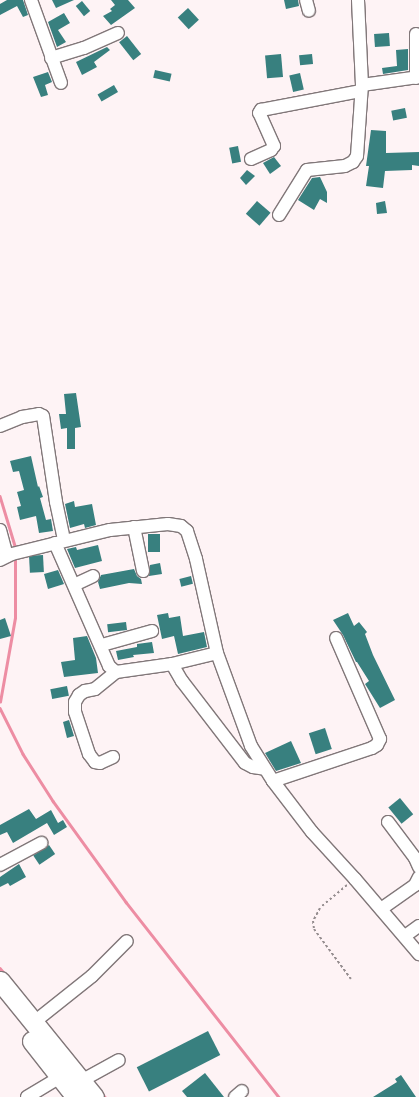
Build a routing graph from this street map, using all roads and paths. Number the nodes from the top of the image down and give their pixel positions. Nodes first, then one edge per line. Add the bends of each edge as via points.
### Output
1 (31, 0) edge
2 (358, 0) edge
3 (118, 33) dead end
4 (416, 34) dead end
5 (51, 58) junction
6 (418, 77) edge
7 (60, 83) dead end
8 (362, 88) junction
9 (251, 159) dead end
10 (279, 215) dead end
11 (0, 426) edge
12 (134, 527) junction
13 (0, 530) edge
14 (60, 542) junction
15 (6, 557) edge
16 (144, 571) dead end
17 (93, 576) dead end
18 (74, 585) junction
19 (152, 631) dead end
20 (336, 638) dead end
21 (102, 645) junction
22 (217, 653) junction
23 (172, 664) junction
24 (116, 672) junction
25 (113, 757) dead end
26 (265, 769) junction
27 (273, 781) junction
28 (388, 822) dead end
29 (41, 843) dead end
30 (0, 865) edge
31 (419, 867) edge
32 (419, 877) edge
33 (355, 879) junction
34 (381, 909) junction
35 (419, 926) edge
36 (405, 936) junction
37 (127, 941) dead end
38 (419, 954) edge
39 (351, 979) dead end
40 (0, 981) edge
41 (0, 1001) edge
42 (38, 1018) junction
43 (119, 1060) dead end
44 (60, 1077) junction
45 (84, 1083) edge
46 (27, 1097) edge
47 (94, 1097) edge

1 - 5 street
2 - 8 street
3 - 5 street
4 - 6 street
5 - 7 street
6 - 8 street
8 - 9 street via 261,110 259,114 274,146
8 - 10 street via 357,156 344,166 308,170
11 - 14 street via 22,417 43,416
12 - 14 street
12 - 16 street
12 - 22 street via 168,524 187,530
13 - 15 street
14 - 15 street
14 - 18 street
17 - 18 street
18 - 21 street
19 - 21 street
20 - 27 street via 380,739 372,748
21 - 24 street via 110,666
22 - 23 street
22 - 26 street via 251,746
23 - 24 street
23 - 26 street via 238,755 253,767
24 - 25 street via 95,689 79,695 75,706 77,720 93,760 100,763
26 - 27 street
27 - 33 street via 312,832
28 - 31 street
29 - 30 street
32 - 34 street via 415,885
33 - 34 street
33 - 39 path via 320,908 314,921 314,929 321,942
34 - 36 street
35 - 36 street
36 - 38 street
37 - 42 street via 92,976
40 - 42 highway
41 - 44 highway
42 - 45 highway
43 - 45 street
44 - 45 highway
44 - 46 street
45 - 47 highway

